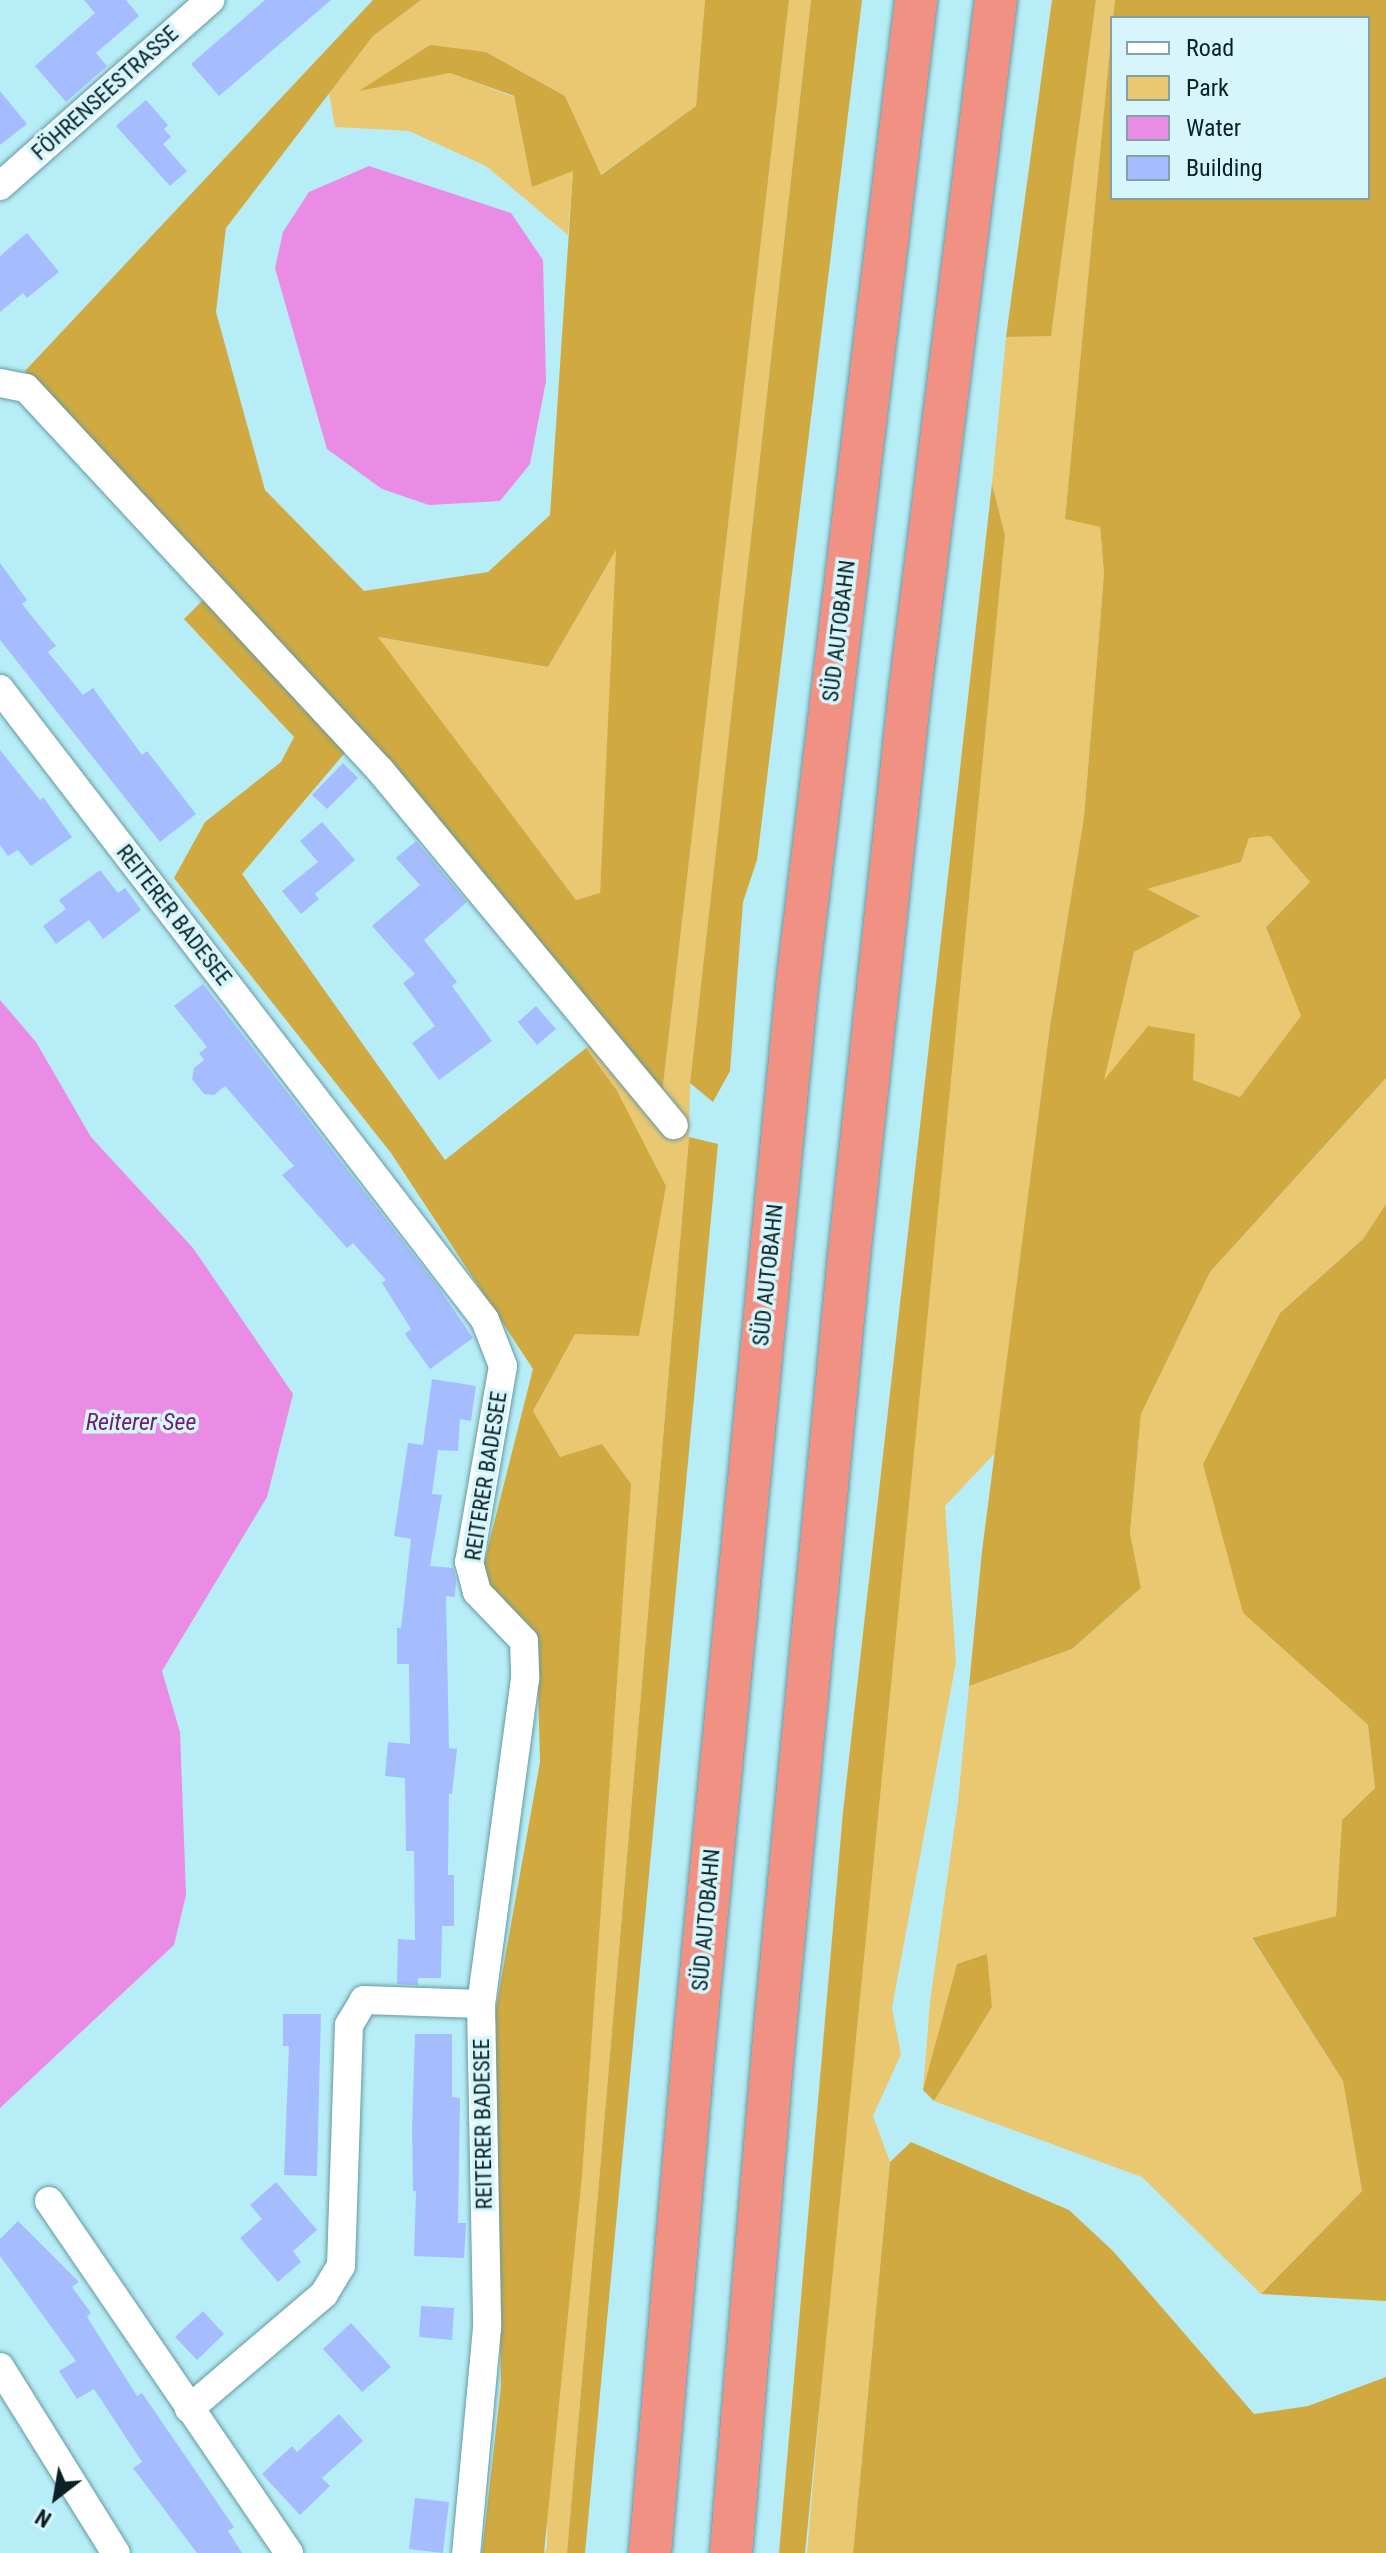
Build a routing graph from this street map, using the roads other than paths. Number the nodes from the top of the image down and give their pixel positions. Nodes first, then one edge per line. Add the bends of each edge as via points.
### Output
1 (210, 0) edge
2 (916, 0) edge
3 (996, 0) edge
4 (0, 186) edge
5 (0, 383) edge
6 (0, 689) edge
7 (674, 1125) dead end
8 (481, 2004) junction
9 (49, 2201) dead end
10 (0, 2367) edge
11 (189, 2409) junction
12 (116, 2553) edge
13 (289, 2553) edge
14 (466, 2553) edge
15 (650, 2553) edge
16 (731, 2553) edge

1 - 4 street, FÖHRENSEESTRASSE
2 - 15 highway, SÜD AUTOBAHN via 798,977
3 - 16 highway via 910,691 849,1256
5 - 7 street via 26,388 380,770
6 - 8 street, REITERER BADESEE via 485,1320 503,1366 469,1562 477,1592 524,1641 525,1679
8 - 11 street via 364,2000 349,2025 341,2266 324,2294
8 - 14 street, REITERER BADESEE via 487,2328
9 - 11 street
10 - 12 street
11 - 13 street

